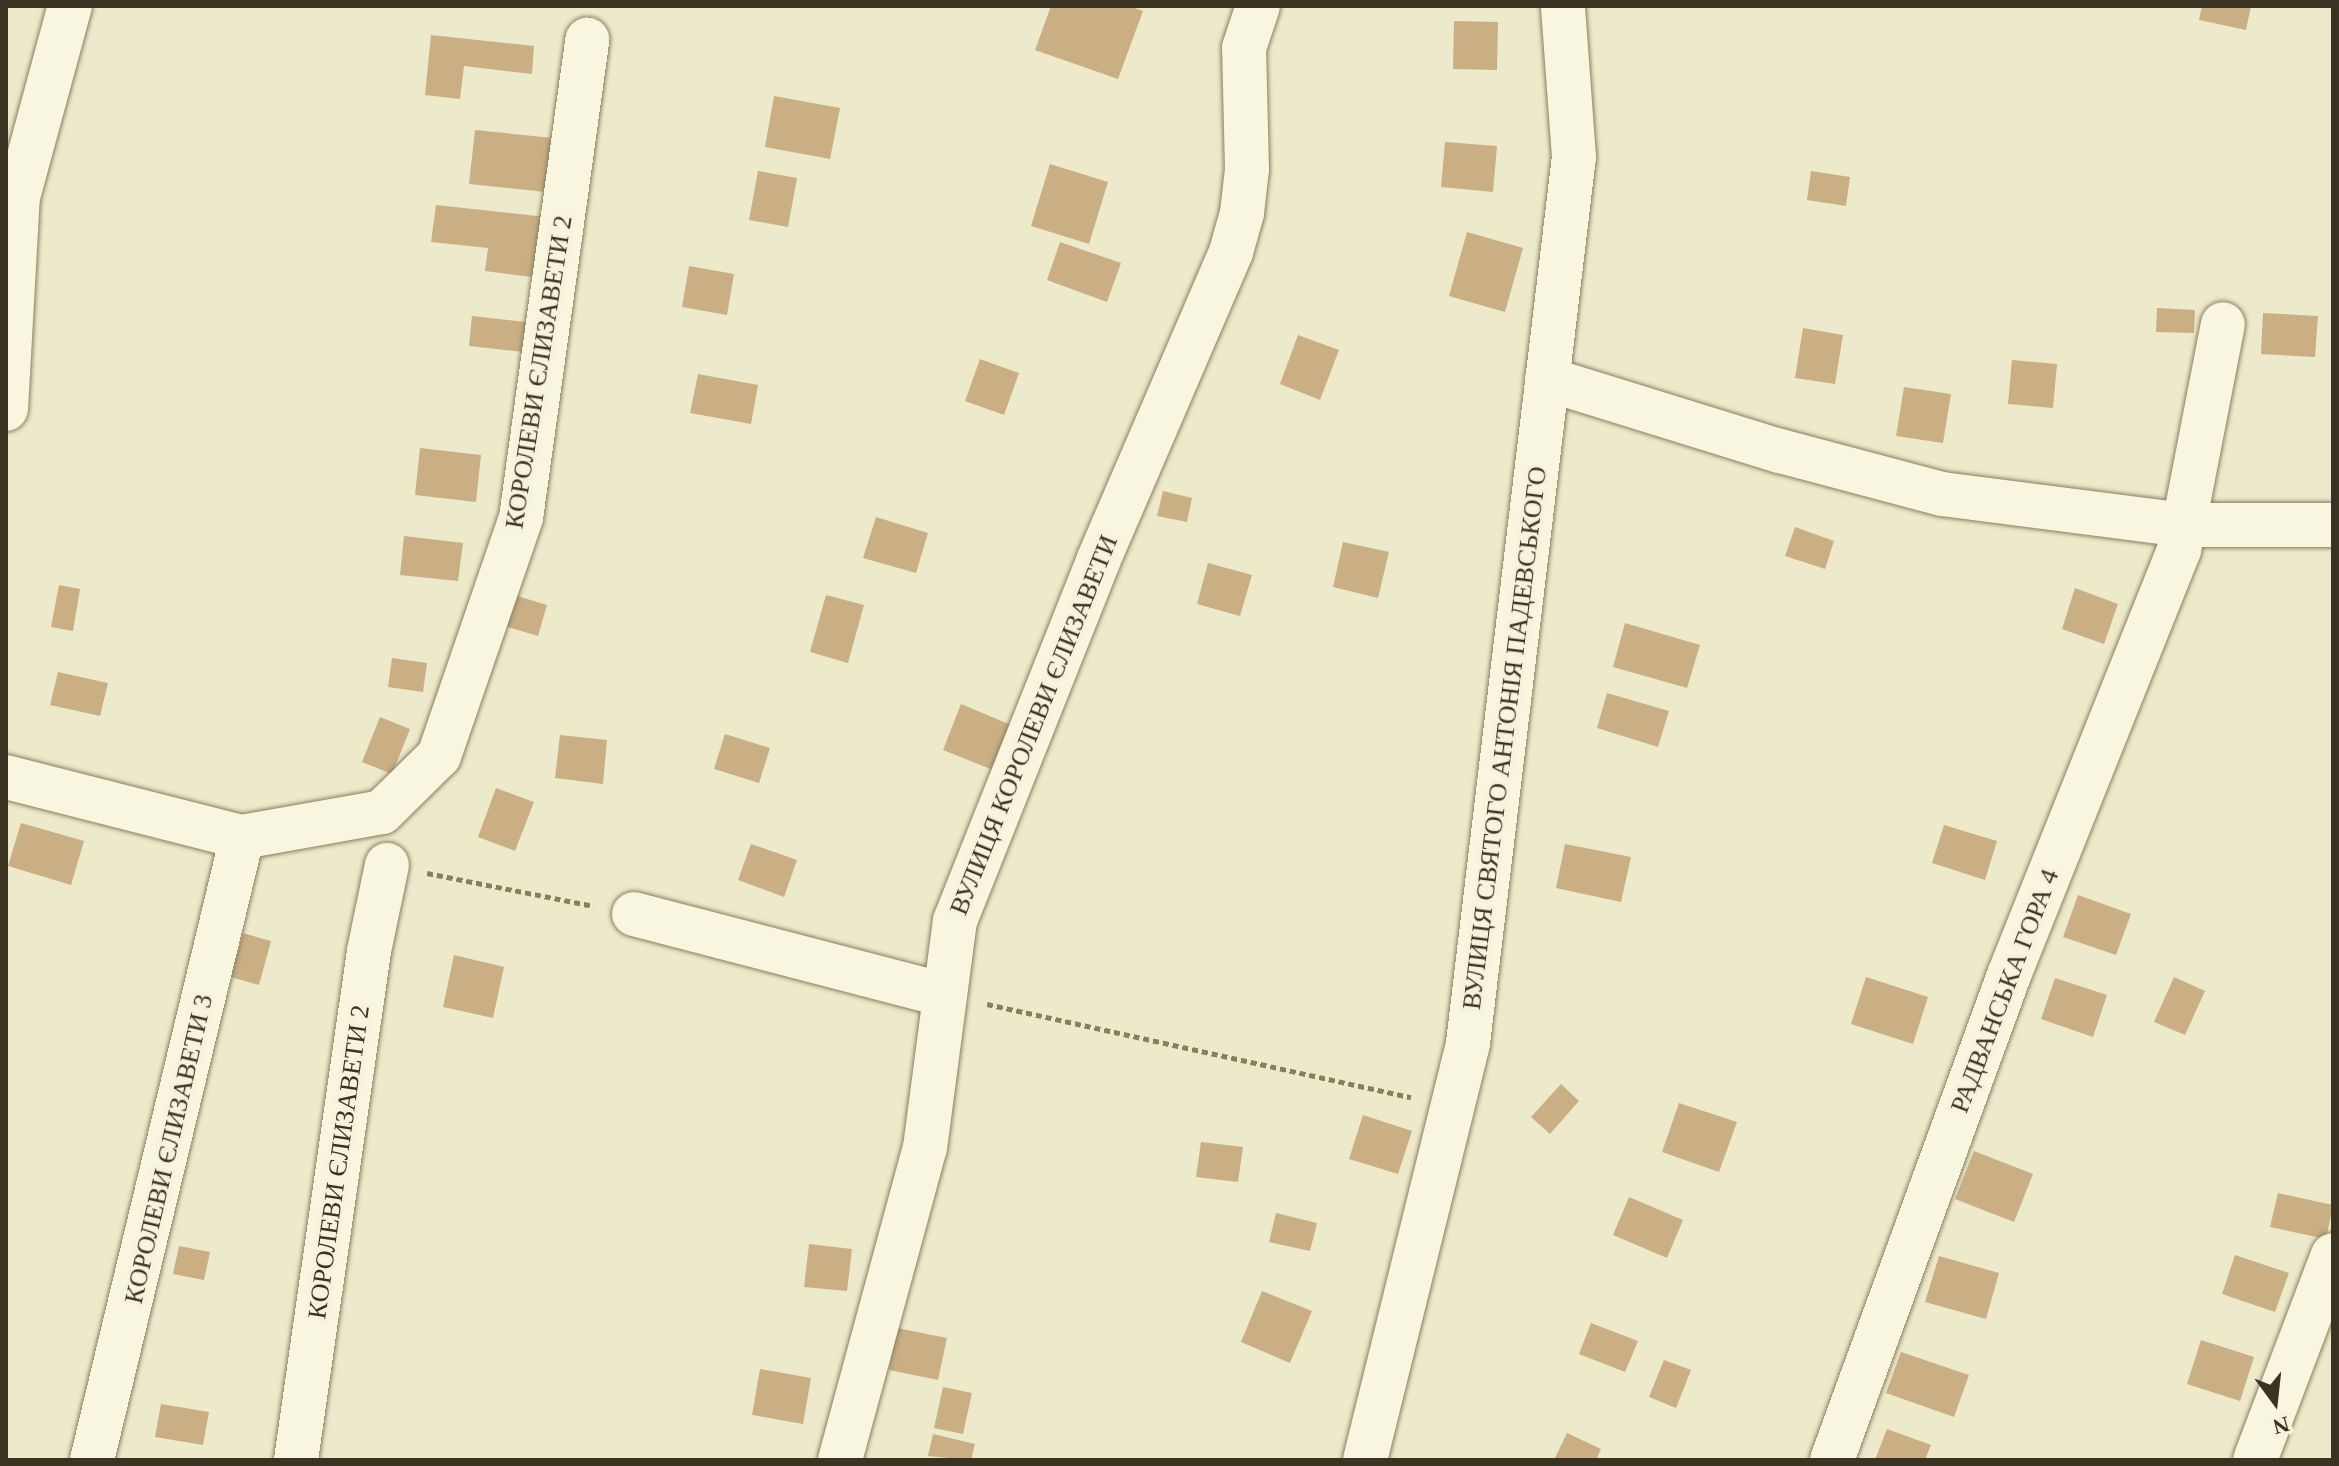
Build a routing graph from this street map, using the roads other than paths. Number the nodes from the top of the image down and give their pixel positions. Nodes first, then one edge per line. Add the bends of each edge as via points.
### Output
1 (70, 6) edge
2 (1258, 6) edge
3 (1563, 6) edge
4 (587, 40) dead end
5 (2223, 324) dead end
6 (1547, 379) junction
7 (6, 409) edge
8 (2185, 525) junction
9 (2333, 525) edge
10 (6, 777) edge
11 (242, 837) junction
12 (387, 865) road end
13 (634, 914) road end
14 (945, 995) junction
15 (2333, 1255) edge
16 (92, 1460) edge
17 (296, 1460) edge
18 (840, 1460) edge
19 (1365, 1460) edge
20 (1832, 1460) edge
21 (2255, 1460) edge

1 - 7 street via 18,197
2 - 14 street, ВУЛИЦЯ КОРОЛЕВИ ЄЛИЗАВЕТИ via 1244,48 1247,169 1231,252 1098,561 955,921
3 - 6 street, ВУЛИЦЯ СВЯТОГО АНТОНІЯ ПАДЕВСЬКОГО via 1574,157
4 - 11 street, КОРОЛЕВИ ЄЛИЗАВЕТИ 2 via 521,518 439,756 382,812
5 - 8 street, РАДВАНСЬКА ГОРА 4
6 - 8 street via 1928,491
6 - 19 street, ВУЛИЦЯ СВЯТОГО АНТОНІЯ ПАДЕВСЬКОГО via 1468,1043
8 - 9 street
8 - 20 street, РАДВАНСЬКА ГОРА 4 via 2009,975
10 - 11 street, КОРОЛЕВИ ЄЛИЗАВЕТИ 2
11 - 16 street, КОРОЛЕВИ ЄЛИЗАВЕТИ 3
12 - 17 street, КОРОЛЕВИ ЄЛИЗАВЕТИ 2 via 367,966
13 - 14 street
14 - 18 street, ВУЛИЦЯ КОРОЛЕВИ ЄЛИЗАВЕТИ via 925,1148
15 - 21 street

